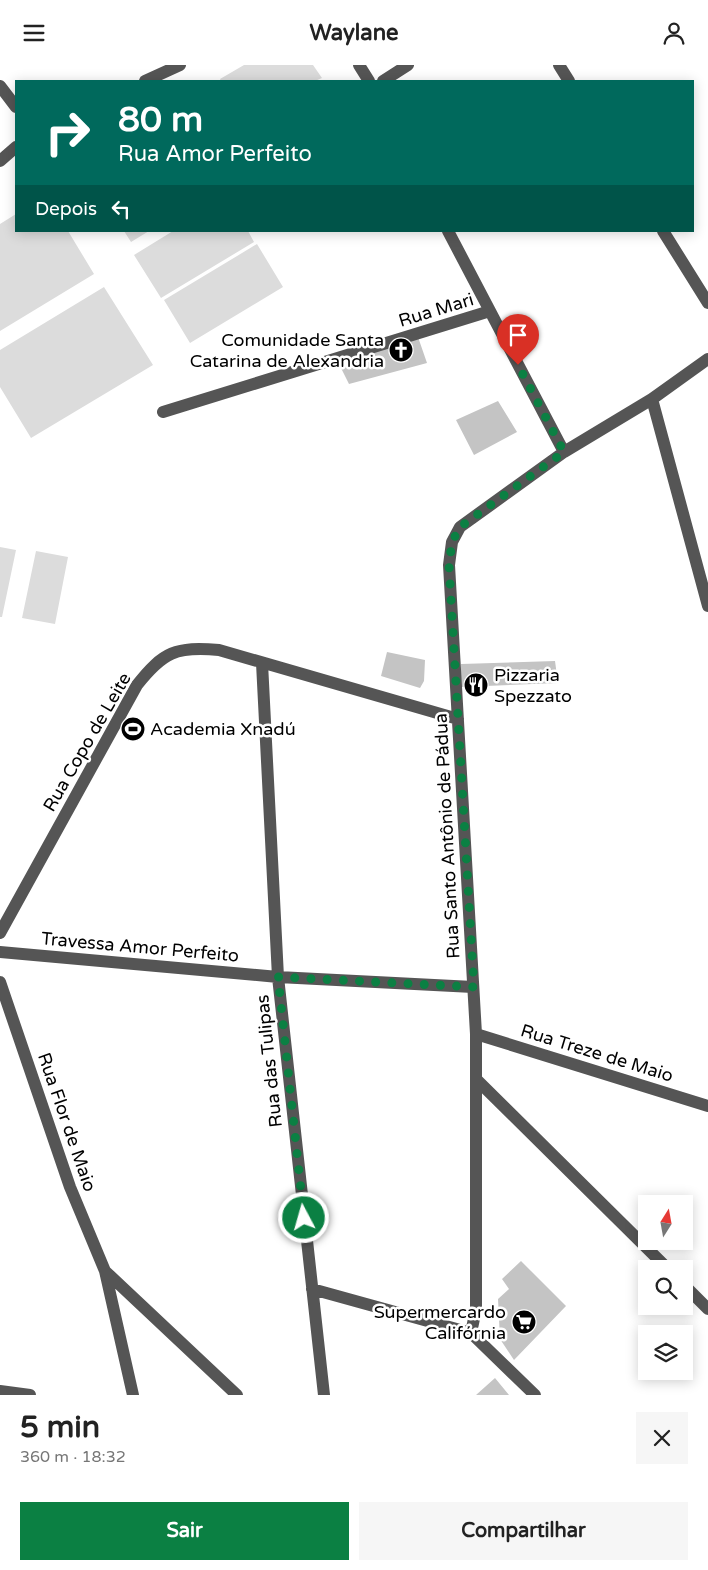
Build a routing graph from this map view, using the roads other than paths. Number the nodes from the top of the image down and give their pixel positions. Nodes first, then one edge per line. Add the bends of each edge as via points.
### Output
1 (180, 65) edge
2 (358, 65) edge
3 (408, 65) edge
4 (559, 65) edge
5 (147, 80) edge
6 (367, 80) edge
7 (385, 80) edge
8 (568, 80) edge
9 (0, 86) edge
10 (15, 106) edge
11 (15, 148) edge
12 (0, 161) edge
13 (449, 232) edge
14 (664, 232) edge
15 (708, 303) edge
16 (490, 311) junction
17 (708, 359) edge
18 (652, 399) junction
19 (163, 412) dead end
20 (564, 452) junction
21 (708, 606) edge
22 (262, 663) junction
23 (458, 719) junction
24 (0, 933) edge
25 (0, 952) edge
26 (278, 977) junction
27 (0, 982) edge
28 (474, 987) junction
29 (476, 1034) junction
30 (478, 1081) junction
31 (708, 1106) edge
32 (659, 1260) edge
33 (105, 1271) junction
34 (312, 1289) junction
35 (693, 1294) edge
36 (708, 1309) edge
37 (471, 1333) junction
38 (0, 1391) edge
39 (30, 1395) edge
40 (134, 1395) edge
41 (236, 1395) edge
42 (324, 1395) edge
43 (535, 1395) edge

1 - 5 street
2 - 6 street
3 - 7 street
4 - 8 street
9 - 10 street
11 - 12 street
13 - 16 street
14 - 15 street
16 - 19 street, Rua Mari
16 - 20 street
17 - 18 street, Rua Santo Antônio de Pádua
18 - 20 street, Rua Santo Antônio de Pádua
18 - 21 street
20 - 23 street, Rua Santo Antônio de Pádua via 460,527 452,542 449,565
22 - 23 street, Rua Copo de Leite
22 - 24 street, Rua Copo de Leite via 219,650 192,647 169,652 152,665 137,685
22 - 26 street, Rua das Tulipas
23 - 28 street, Rua Santo Antônio de Pádua
25 - 26 street, Travessa Amor Perfeito
26 - 28 street, Travessa Amor Perfeito
26 - 34 street, Rua das Tulipas
27 - 33 street, Rua Flor de Maio via 70,1187
28 - 29 street, Rua Santo Antônio de Pádua
29 - 30 street, Rua Santo Antônio de Pádua
29 - 31 street, Rua Treze de Maio
30 - 32 street
30 - 37 street, Rua Santo Antônio de Pádua via 476,1309
33 - 40 street, Rua Flor de Maio
33 - 41 street, Rua Flor de Maio
34 - 37 street
34 - 42 street, Rua das Tulipas
35 - 36 street
37 - 43 street
38 - 39 street

